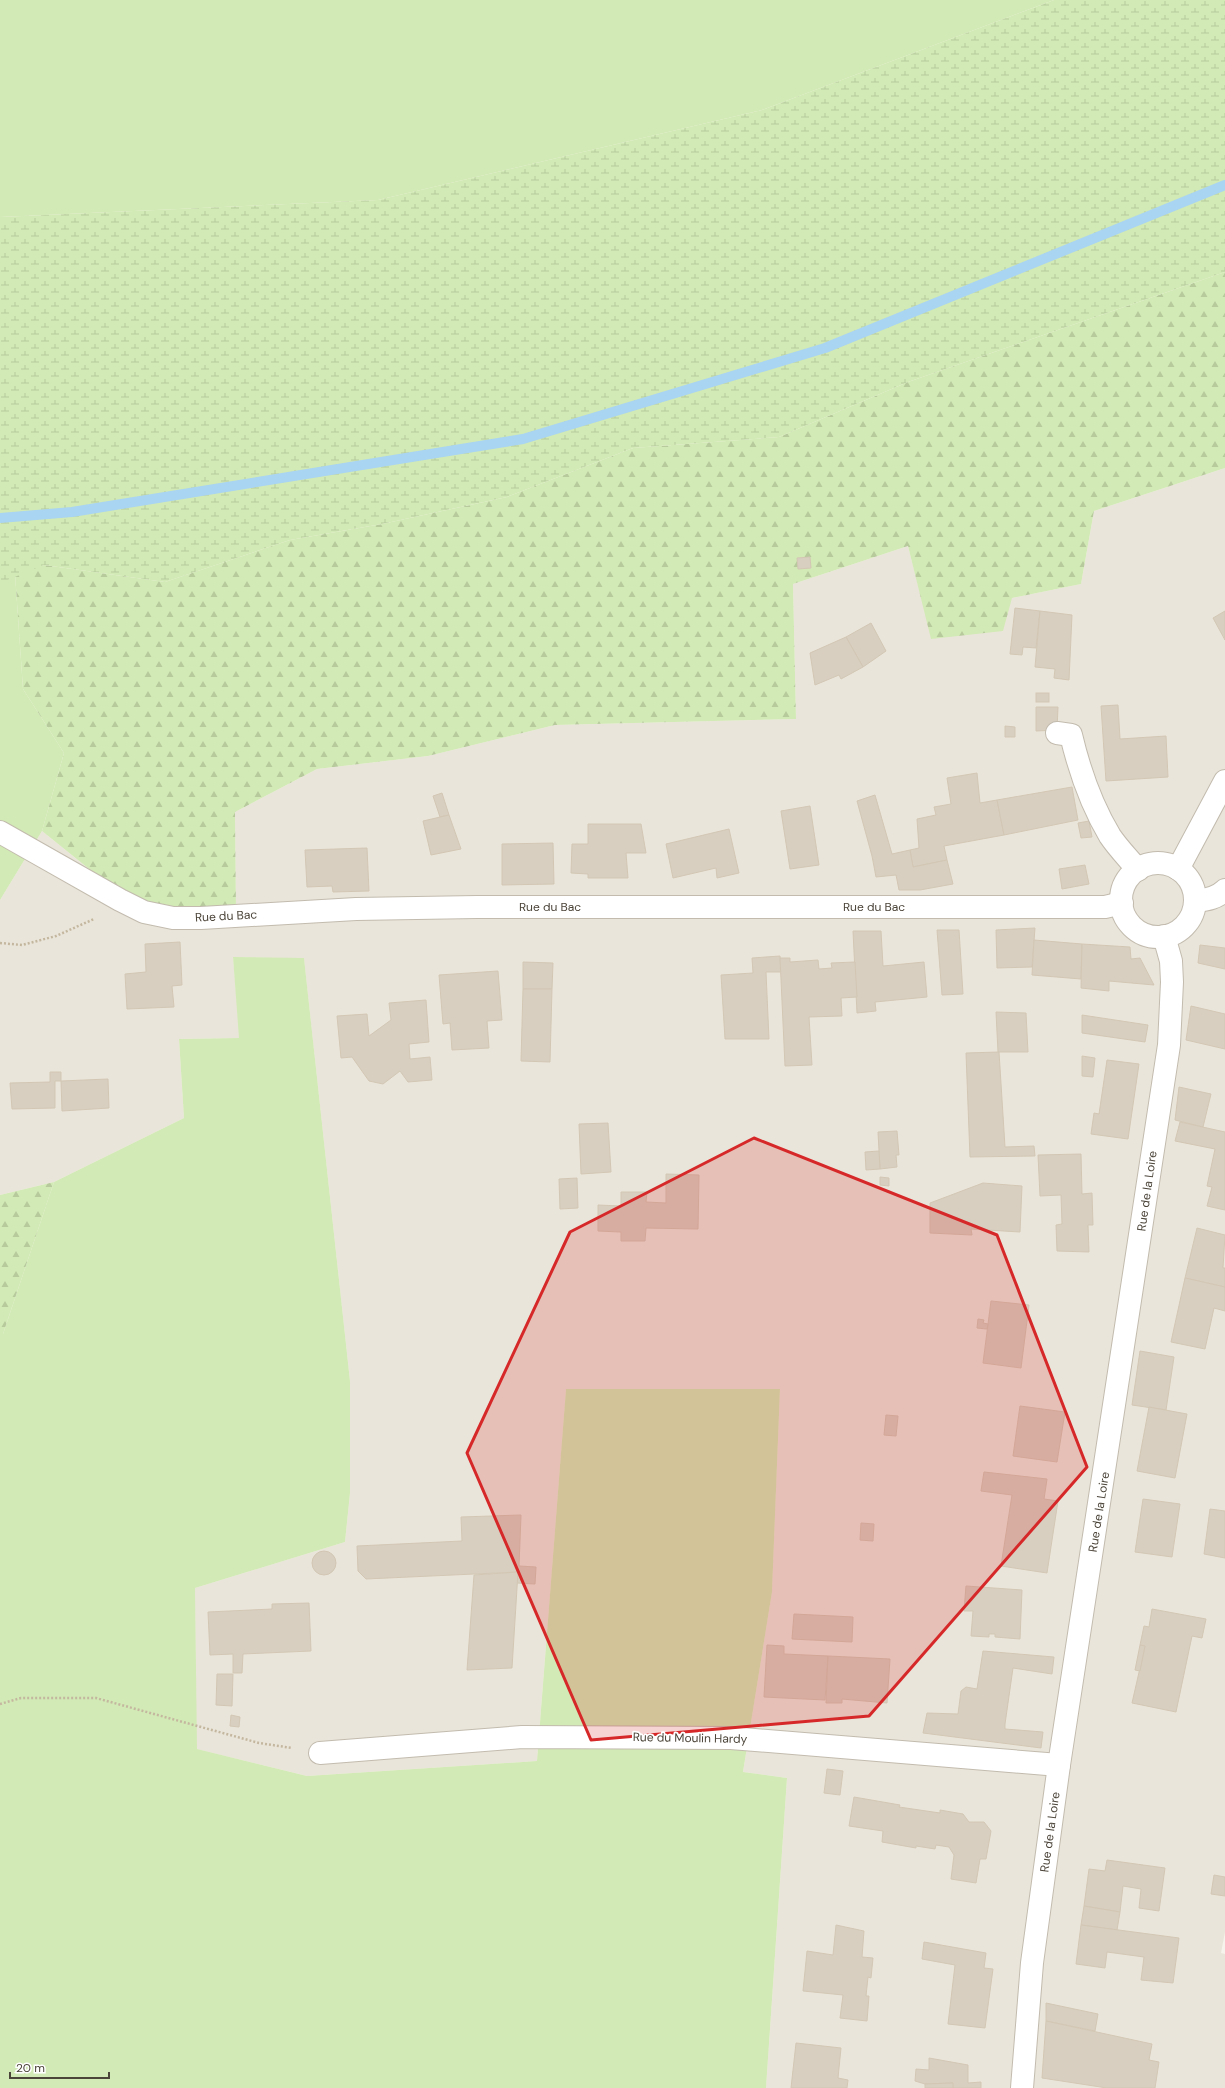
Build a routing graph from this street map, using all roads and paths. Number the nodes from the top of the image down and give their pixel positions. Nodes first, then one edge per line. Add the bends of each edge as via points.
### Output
1 (1057, 733) dead end
2 (1225, 781) edge
3 (0, 832) edge
4 (1178, 869) junction
5 (1138, 870) junction
6 (1225, 890) edge
7 (120, 900) junction
8 (1196, 901) junction
9 (1122, 903) junction
10 (1164, 936) junction
11 (0, 943) edge
12 (0, 1704) edge
13 (320, 1753) joint
14 (1059, 1764) junction
15 (1022, 2088) edge

1 - 5 street via 1071,735 1076,756 1110,836
2 - 4 street
3 - 7 street, Rue du Bac
4 - 5 street via 1158,863
4 - 8 street via 1193,886
5 - 9 street via 1127,881
6 - 8 street via 1206,900
7 - 9 street, Rue du Bac via 144,912 173,918 356,909 477,907 1105,907
7 - 11 path via 90,922 56,936 22,945
8 - 10 street via 1191,918 1184,927
9 - 10 street via 1129,922 1136,929 1154,936
10 - 14 street, Rue de la Loire via 1171,961 1172,982 1169,1045
12 - 13 path via 21,1698 96,1698 260,1743
13 - 14 street, Rue du Moulin Hardy via 522,1737 731,1738
14 - 15 street, Rue de la Loire via 1032,1963

